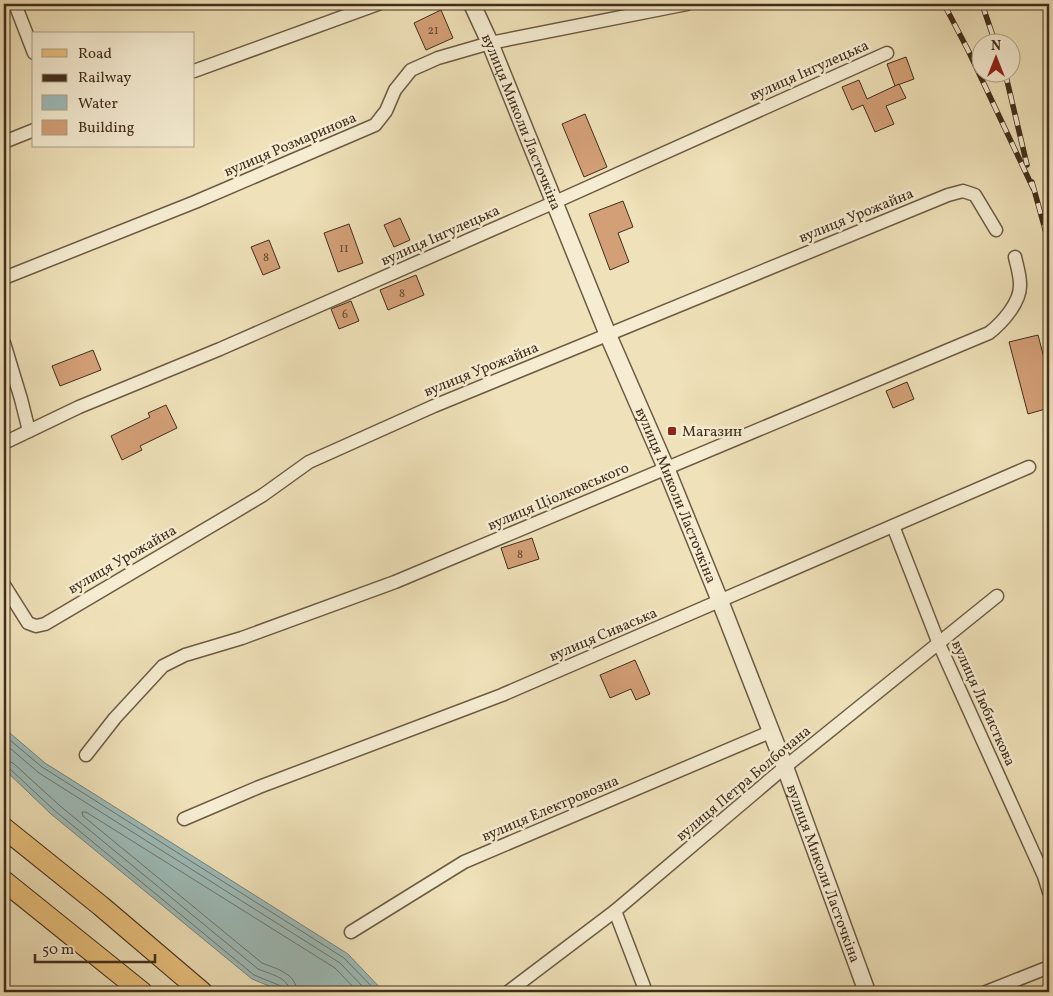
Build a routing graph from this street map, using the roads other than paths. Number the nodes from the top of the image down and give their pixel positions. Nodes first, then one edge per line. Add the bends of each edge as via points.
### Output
1 (15, 4) edge
2 (378, 4) edge
3 (472, 4) edge
4 (687, 4) edge
5 (490, 42) junction
6 (32, 48) edge
7 (887, 53) dead end
8 (195, 71) edge
9 (32, 131) edge
10 (4, 142) edge
11 (555, 202) junction
12 (996, 230) dead end
13 (1015, 257) dead end
14 (4, 278) edge
15 (608, 335) junction
16 (4, 343) edge
17 (29, 432) junction
18 (4, 443) edge
19 (1029, 467) dead end
20 (666, 468) junction
21 (893, 526) junction
22 (4, 585) edge
23 (997, 596) dead end
24 (720, 601) junction
25 (939, 644) junction
26 (770, 732) junction
27 (86, 755) dead end
28 (785, 767) junction
29 (184, 819) dead end
30 (4, 828) edge
31 (4, 881) edge
32 (1049, 892) edge
33 (615, 911) junction
34 (351, 932) dead end
35 (1049, 967) edge
36 (142, 992) edge
37 (202, 992) edge
38 (508, 992) edge
39 (646, 992) edge
40 (867, 992) edge
41 (986, 992) edge

1 - 6 street
2 - 8 street
3 - 5 street, вулиця Миколи Ласточкіна
4 - 5 street, вулиця Розмаринова
5 - 11 street, вулиця Миколи Ласточкіна
5 - 14 street, вулиця Розмаринова via 411,70 375,125 195,202
7 - 11 street, вулиця Інгулецька
9 - 10 street
11 - 15 street, вулиця Миколи Ласточкіна
11 - 17 street, вулиця Інгулецька via 220,350 79,407
12 - 15 street, вулиця Урожайна via 975,196 963,191 948,195
13 - 20 street, вулиця Ціолковського via 1021,286 1014,306 989,333
15 - 20 street, вулиця Миколи Ласточкіна
15 - 22 street, вулиця Урожайна via 434,406 309,462 263,495 45,624 36,626 28,623
16 - 17 street
17 - 18 street, вулиця Інгулецька
19 - 21 street, вулиця Сиваська
20 - 24 street, вулиця Миколи Ласточкіна
20 - 27 street, вулиця Ціолковського via 395,582 242,638 184,655 163,666
21 - 24 street, вулиця Сиваська
21 - 25 street, вулиця Любисткова
23 - 25 street, вулиця Петра Болбочана
24 - 26 street, вулиця Миколи Ласточкіна
24 - 29 street, вулиця Сиваська via 502,695 268,783
25 - 28 street, вулиця Петра Болбочана
25 - 32 street, вулиця Любисткова
26 - 28 street, вулиця Миколи Ласточкіна
26 - 34 street, вулиця Електровозна via 464,862
28 - 33 street, вулиця Петра Болбочана
28 - 40 street, вулиця Миколи Ласточкіна
30 - 37 main road
31 - 36 main road
33 - 38 street, вулиця Петра Болбочана
33 - 39 street
35 - 41 street

